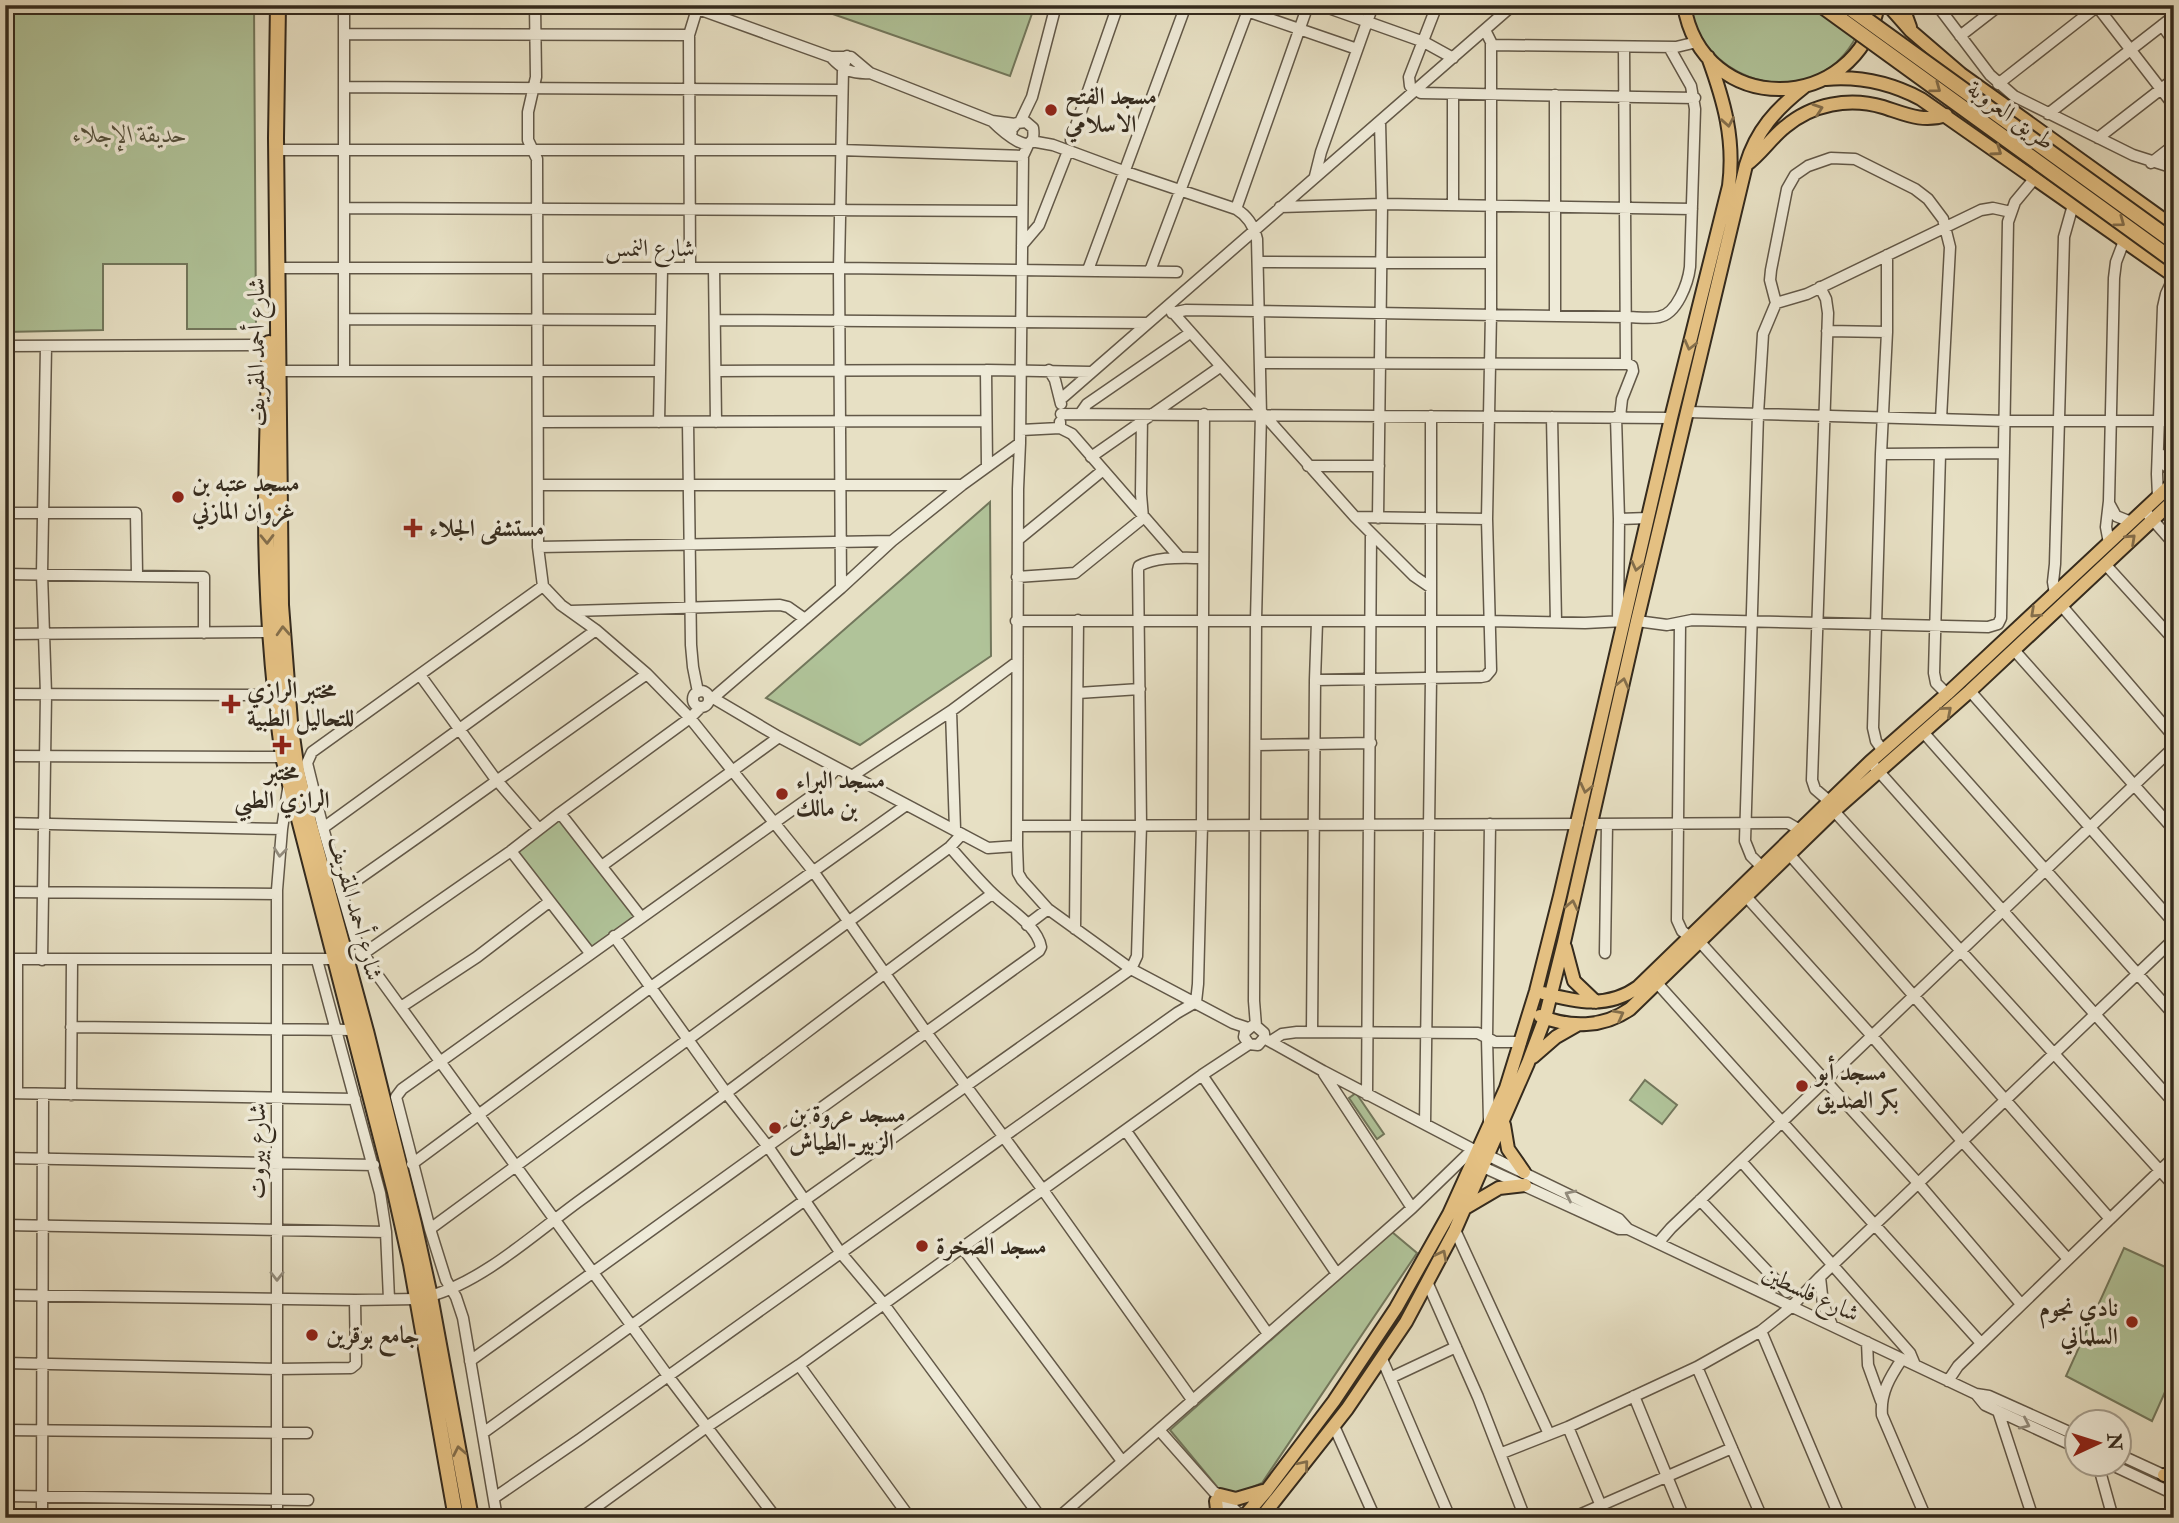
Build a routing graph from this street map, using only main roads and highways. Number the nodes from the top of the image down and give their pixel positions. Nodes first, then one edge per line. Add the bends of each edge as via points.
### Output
1 (269, 5) edge
2 (278, 5) edge
3 (1684, 5) edge
4 (1821, 5) edge
5 (1846, 5) edge
6 (1878, 5) edge
7 (1888, 5) edge
8 (1902, 5) edge
9 (1914, 34) junction
10 (1708, 57) junction
11 (1826, 79) junction
12 (1804, 87) junction
13 (1898, 88) junction
14 (1946, 116) junction
15 (1746, 165) junction
16 (2174, 227) edge
17 (2174, 242) edge
18 (2174, 261) edge
19 (2174, 277) edge
20 (2174, 482) edge
21 (273, 484) junction
22 (2174, 500) edge
23 (2148, 515) junction
24 (2058, 600) junction
25 (1627, 621) junction
26 (1874, 766) junction
27 (1831, 806) junction
28 (1584, 824) junction
29 (1743, 893) junction
30 (1695, 939) junction
31 (1564, 942) junction
32 (1536, 991) junction
33 (1551, 995) junction
34 (1596, 1002) junction
35 (1530, 1011) junction
36 (1545, 1018) junction
37 (1578, 1025) junction
38 (1528, 1063) junction
39 (1504, 1121) junction
40 (1481, 1156) junction
41 (1465, 1208) junction
42 (423, 1297) junction
43 (1267, 1490) junction
44 (456, 1518) edge
45 (471, 1518) edge
46 (1219, 1518) edge
47 (1243, 1518) edge
48 (1261, 1518) edge

1 - 21 highway, شارع أحمد المقريف
2 - 21 highway, شارع أحمد المقريف via 279,371
3 - 10 main road via 1697,43
4 -> 18 highway, طريق العروبة, bridge
5 - 17 highway, طريق العروبة, bridge
6 - 11 main road via 1861,48
7 - 9 main road, طريق العروبة
8 - 9 main road
9 - 13 main road via 1899,59
9 - 16 main road, طريق العروبة via 1976,85
10 - 12 main road via 1746,84 1769,89
10 -> 25 main road via 1728,121 1731,173
11 - 12 main road
11 - 13 main road, طريق العروبة via 1864,79
12 - 15 main road via 1769,119
13 - 14 main road, طريق العروبة
15 -> 14 main road via 1792,121 1828,105 1871,104 1924,119
14 -> 19 main road, طريق العروبة
15 - 25 main road via 1688,412
20 - 23 main road
42 -> 21 highway, شارع أحمد المقريف via 366,1031 297,771 285,683
21 -> 42 highway, شارع أحمد المقريف via 270,632 283,757
22 - 23 main road
24 -> 23 main road via 2105,564
23 - 24 main road via 2131,522 2066,584
24 -> 26 main road via 1883,751
26 -> 24 main road via 1970,691
25 - 28 main road
26 - 27 main road
27 - 29 main road via 1789,854
27 - 29 main road via 1762,867
31 -> 28 main road
28 - 32 main road
29 - 30 main road
30 - 34 main road via 1630,992
37 -> 30 main road via 1620,1016
31 - 33 main road
31 - 34 main road via 1574,981
32 - 33 main road
32 - 35 main road
33 - 34 main road
33 - 36 main road
35 - 36 main road
35 - 40 main road
36 - 37 main road
36 - 38 main road
37 - 38 main road via 1546,1044
38 - 39 main road
39 - 40 main road
39 - 41 main road via 1508,1149 1524,1178
40 - 41 main road
40 - 43 main road via 1396,1308
48 -> 41 main road via 1382,1359 1428,1284
42 - 44 highway, شارع أحمد المقريف
45 -> 42 highway, شارع أحمد المقريف
43 - 46 main road via 1236,1499 1217,1496
43 - 47 main road

